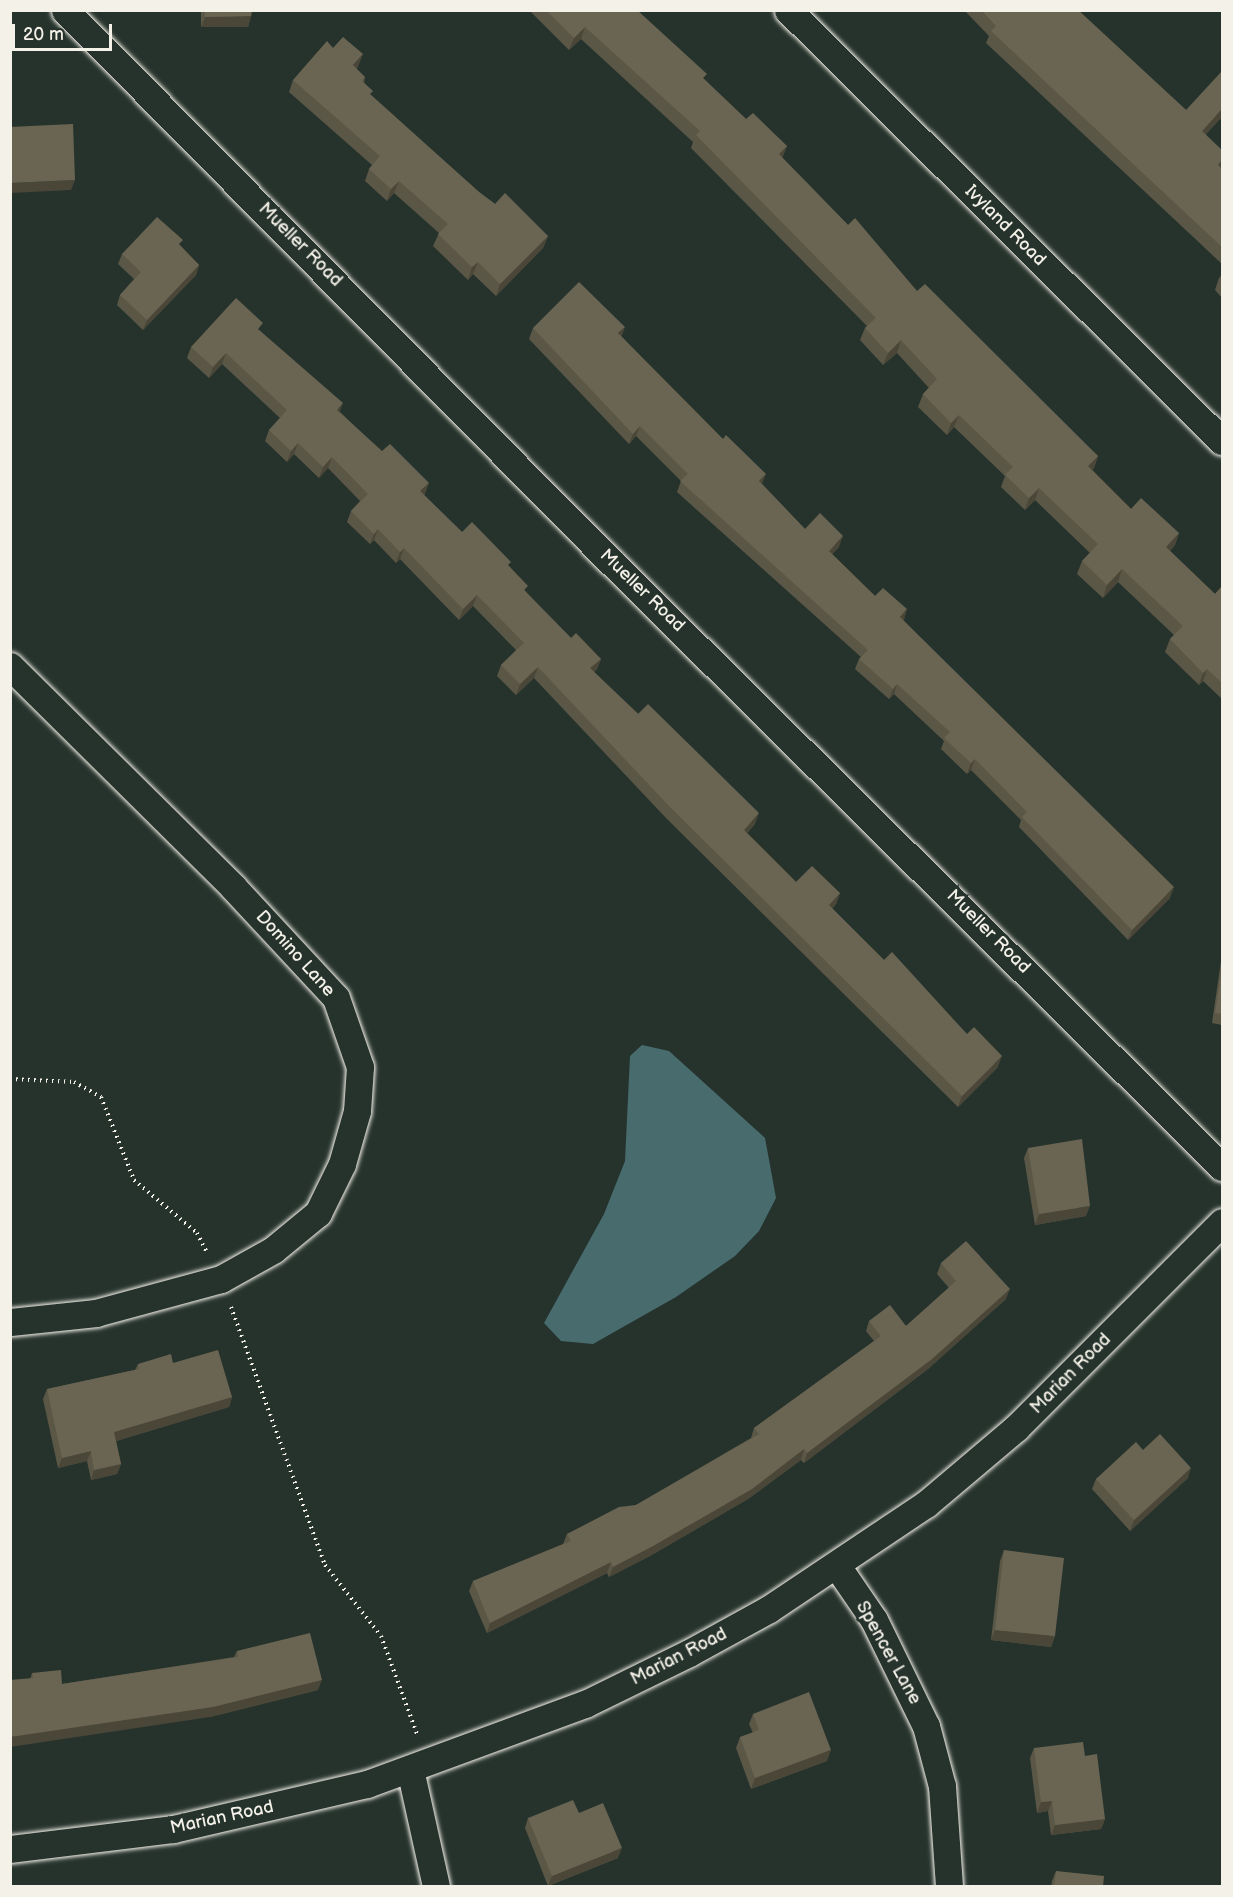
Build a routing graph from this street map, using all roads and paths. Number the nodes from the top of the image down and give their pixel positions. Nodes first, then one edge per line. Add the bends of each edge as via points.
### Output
1 (65, 10) edge
2 (789, 10) edge
3 (1222, 441) edge
4 (10, 666) edge
5 (10, 1079) edge
6 (1222, 1167) edge
7 (1222, 1222) edge
8 (221, 1280) junction
9 (10, 1322) edge
10 (837, 1566) junction
11 (418, 1766) junction
12 (10, 1849) edge
13 (436, 1887) edge
14 (949, 1887) edge

1 - 6 street, Mueller Road via 604,555
2 - 3 street, Ivyland Road
4 - 8 street, Domino Lane via 336,998 354,1041 360,1067 357,1111 342,1164 318,1213 273,1250
5 - 8 path via 74,1082 101,1097 134,1180 197,1233
7 - 10 street, Marian Road via 1016,1428 926,1504
8 - 9 street, Domino Lane via 96,1313
8 - 11 path via 325,1565 381,1636
10 - 11 street, Marian Road via 769,1610 585,1704
10 - 14 street, Spencer Lane via 874,1620 926,1726 942,1786
11 - 12 street, Marian Road via 254,1814
11 - 13 street

